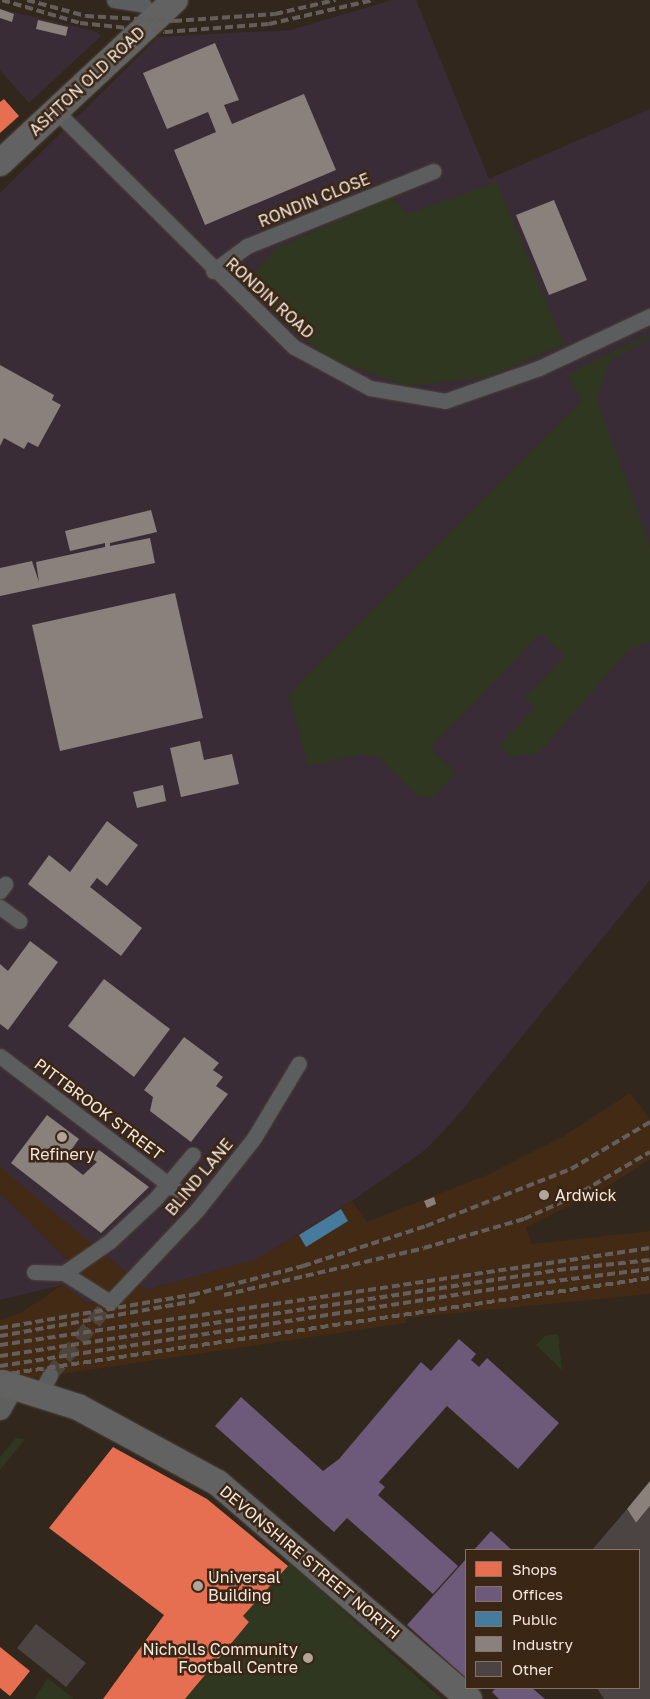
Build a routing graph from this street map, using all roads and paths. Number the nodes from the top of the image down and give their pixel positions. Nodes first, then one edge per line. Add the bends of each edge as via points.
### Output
1 (114, 0) edge
2 (175, 0) edge
3 (144, 5) dead end
4 (56, 111) junction
5 (0, 163) edge
6 (434, 171) dead end
7 (213, 271) junction
8 (650, 316) edge
9 (0, 907) edge
10 (19, 921) dead end
11 (0, 1056) edge
12 (299, 1062) dead end
13 (193, 1154) dead end
14 (172, 1187) junction
15 (34, 1272) dead end
16 (64, 1273) junction
17 (5, 1386) edge
18 (0, 1409) edge
19 (469, 1699) edge

1 - 3 street
2 - 4 highway, ASHTON OLD ROAD
4 - 5 highway, ASHTON OLD ROAD
4 - 7 street, RONDIN ROAD
6 - 7 street, RONDIN CLOSE via 247,246
7 - 8 street, RONDIN ROAD via 294,347 370,388 445,401 539,368
9 - 10 street
11 - 14 street, PITTBROOK STREET
12 - 16 street, BLIND LANE via 254,1138 110,1302
13 - 14 street
14 - 16 street via 110,1241
15 - 16 street
17 - 18 street
17 - 19 highway, DEVONSHIRE STREET NORTH via 44,1385 218,1483

